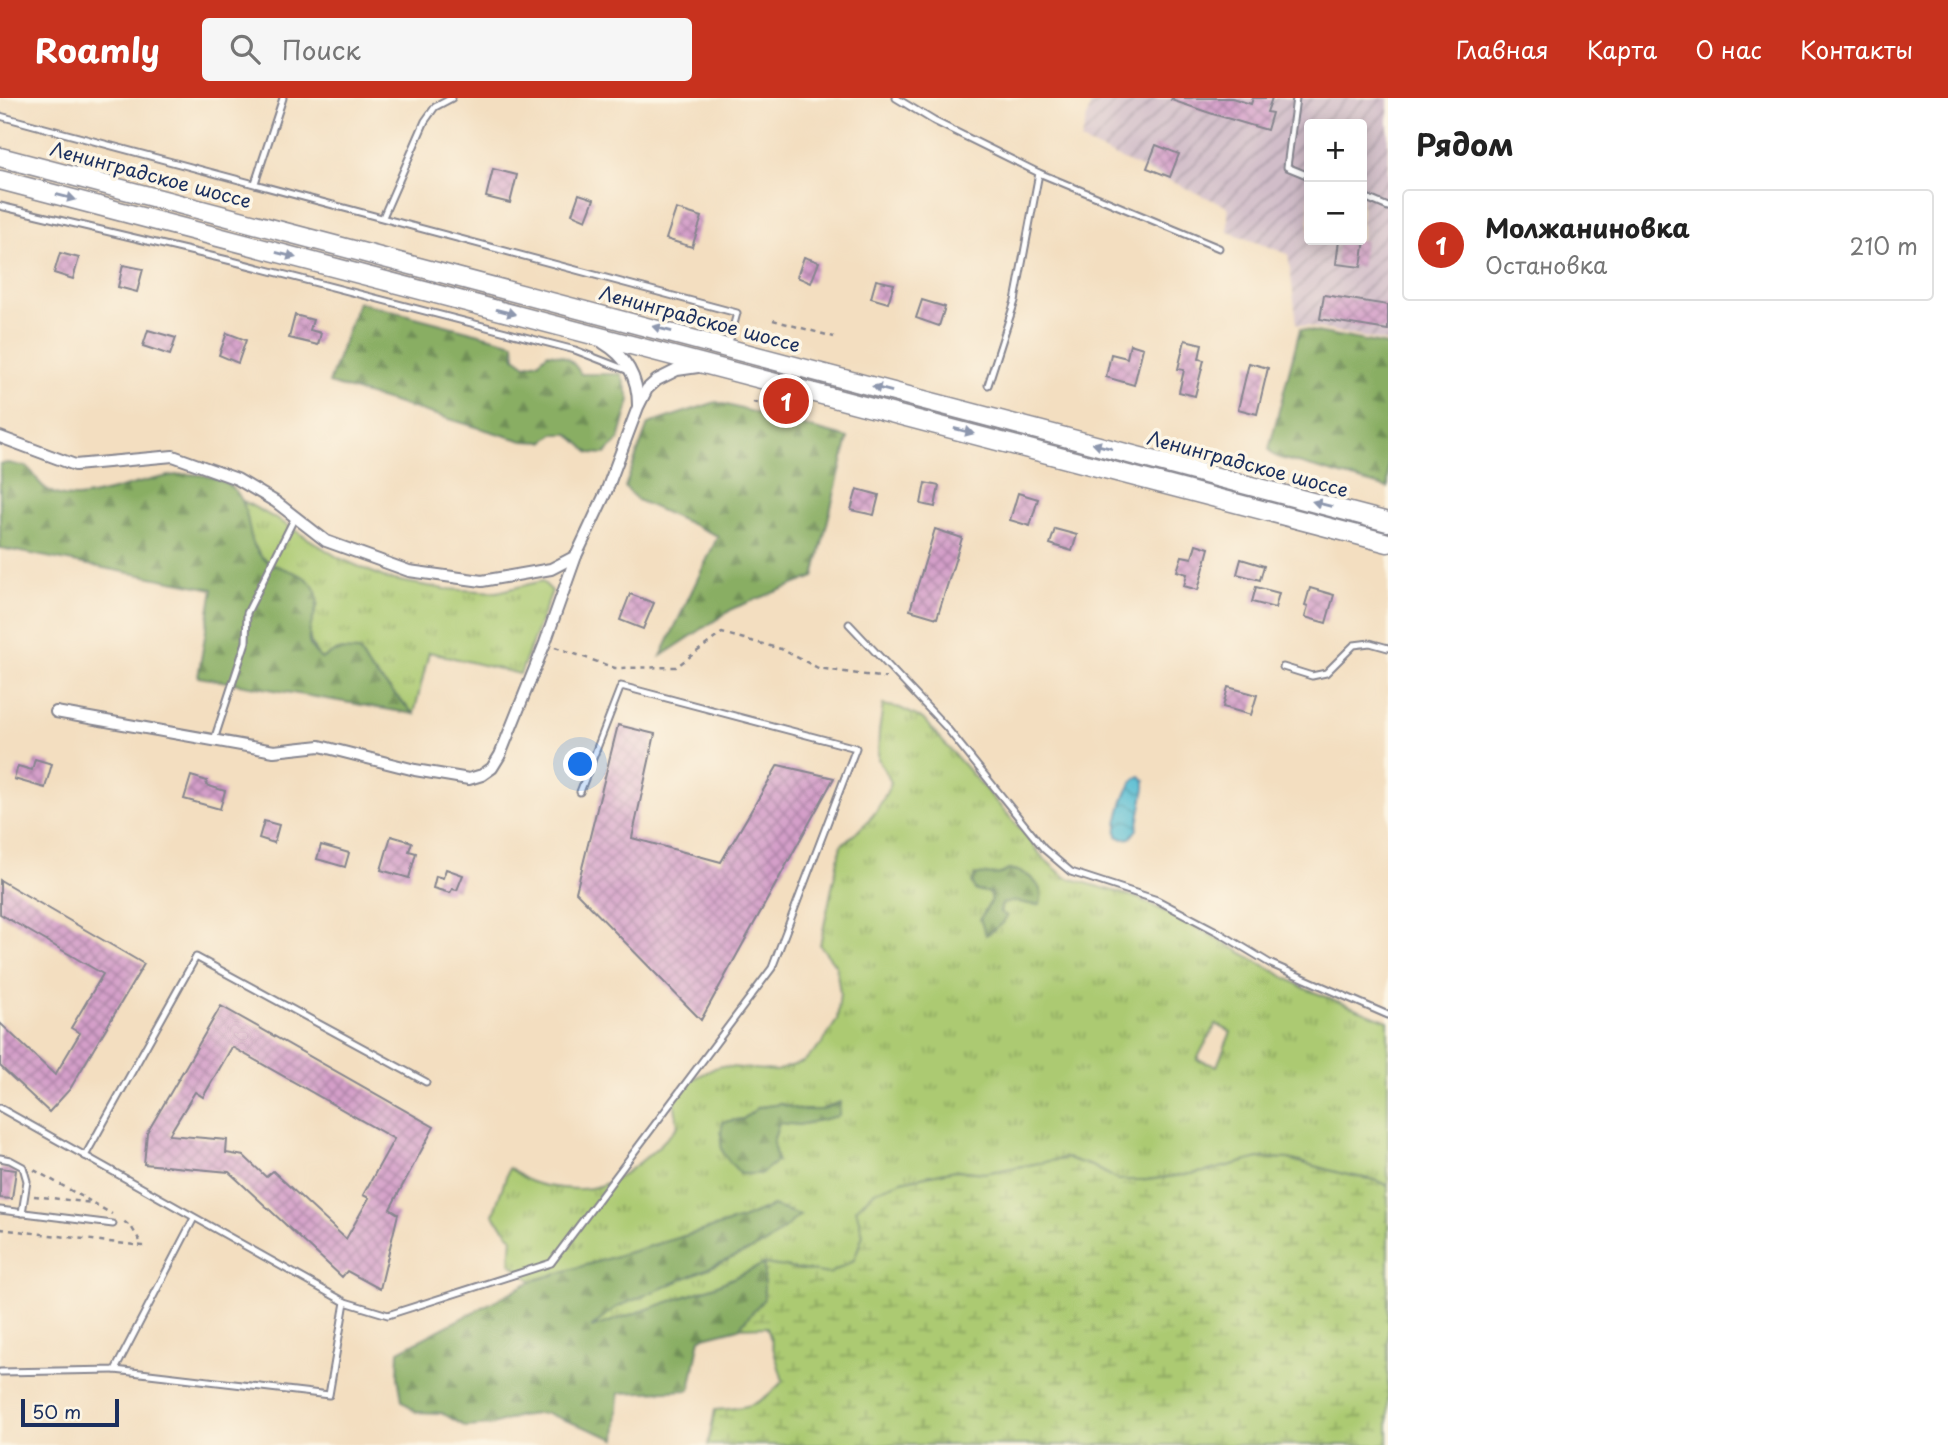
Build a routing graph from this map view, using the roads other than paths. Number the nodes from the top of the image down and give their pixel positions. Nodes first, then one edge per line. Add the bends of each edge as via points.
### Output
1 (283, 98) edge
2 (452, 98) edge
3 (896, 98) edge
4 (1296, 98) edge
5 (0, 116) edge
6 (0, 157) edge
7 (1039, 173) junction
8 (1304, 174) edge
9 (0, 180) edge
10 (255, 183) junction
11 (1367, 198) edge
12 (0, 206) edge
13 (1388, 207) edge
14 (383, 218) junction
15 (1219, 248) dead end
16 (582, 331) junction
17 (728, 346) junction
18 (712, 366) junction
19 (632, 372) junction
20 (988, 385) dead end
21 (638, 407) junction
22 (0, 437) edge
23 (295, 517) junction
24 (1388, 522) edge
25 (1388, 543) edge
26 (576, 556) junction
27 (849, 624) dead end
28 (1388, 648) edge
29 (1283, 667) dead end
30 (56, 712) dead end
31 (214, 740) junction
32 (580, 792) dead end
33 (1388, 1015) edge
34 (426, 1082) dead end
35 (0, 1108) edge
36 (85, 1156) junction
37 (0, 1158) edge
38 (0, 1210) edge
39 (22, 1213) junction
40 (194, 1218) junction
41 (113, 1224) dead end
42 (345, 1302) junction
43 (115, 1370) junction
44 (0, 1372) edge

1 - 10 lane
2 - 14 lane via 435,107 425,121
3 - 7 lane
4 - 8 lane via 1287,167
5 - 10 lane
17 -> 6 highway, Ленинградское шоссе
7 - 15 lane
7 - 20 lane via 1015,301
9 -> 16 highway
10 - 14 lane
11 - 13 lane
12 - 19 lane via 575,350
14 - 17 lane via 737,313
16 - 18 highway
16 - 19 street via 613,349
24 -> 17 highway, Ленинградское шоссе
18 - 21 street via 668,373 647,390
18 -> 25 highway
19 - 21 street
21 - 26 street
22 - 23 street via 75,465 173,456 237,480
23 - 26 street via 326,541 409,571 458,578 482,581 551,569
23 - 31 lane via 247,613 246,642
26 - 31 street via 500,755 482,775 469,779 415,770 320,746 274,751
27 - 33 lane via 946,727 1044,849 1071,872 1157,900 1271,964
28 - 29 lane via 1354,645 1326,673 1312,676
30 - 31 street
32 - 42 lane via 621,686 856,748 772,968 551,1263 388,1315
34 - 36 lane via 196,957
35 - 36 lane
36 - 40 lane
37 - 39 lane via 24,1170 27,1181
38 - 39 lane
39 - 41 lane
40 - 42 lane
40 - 43 lane
42 - 43 lane via 329,1395
43 - 44 lane

